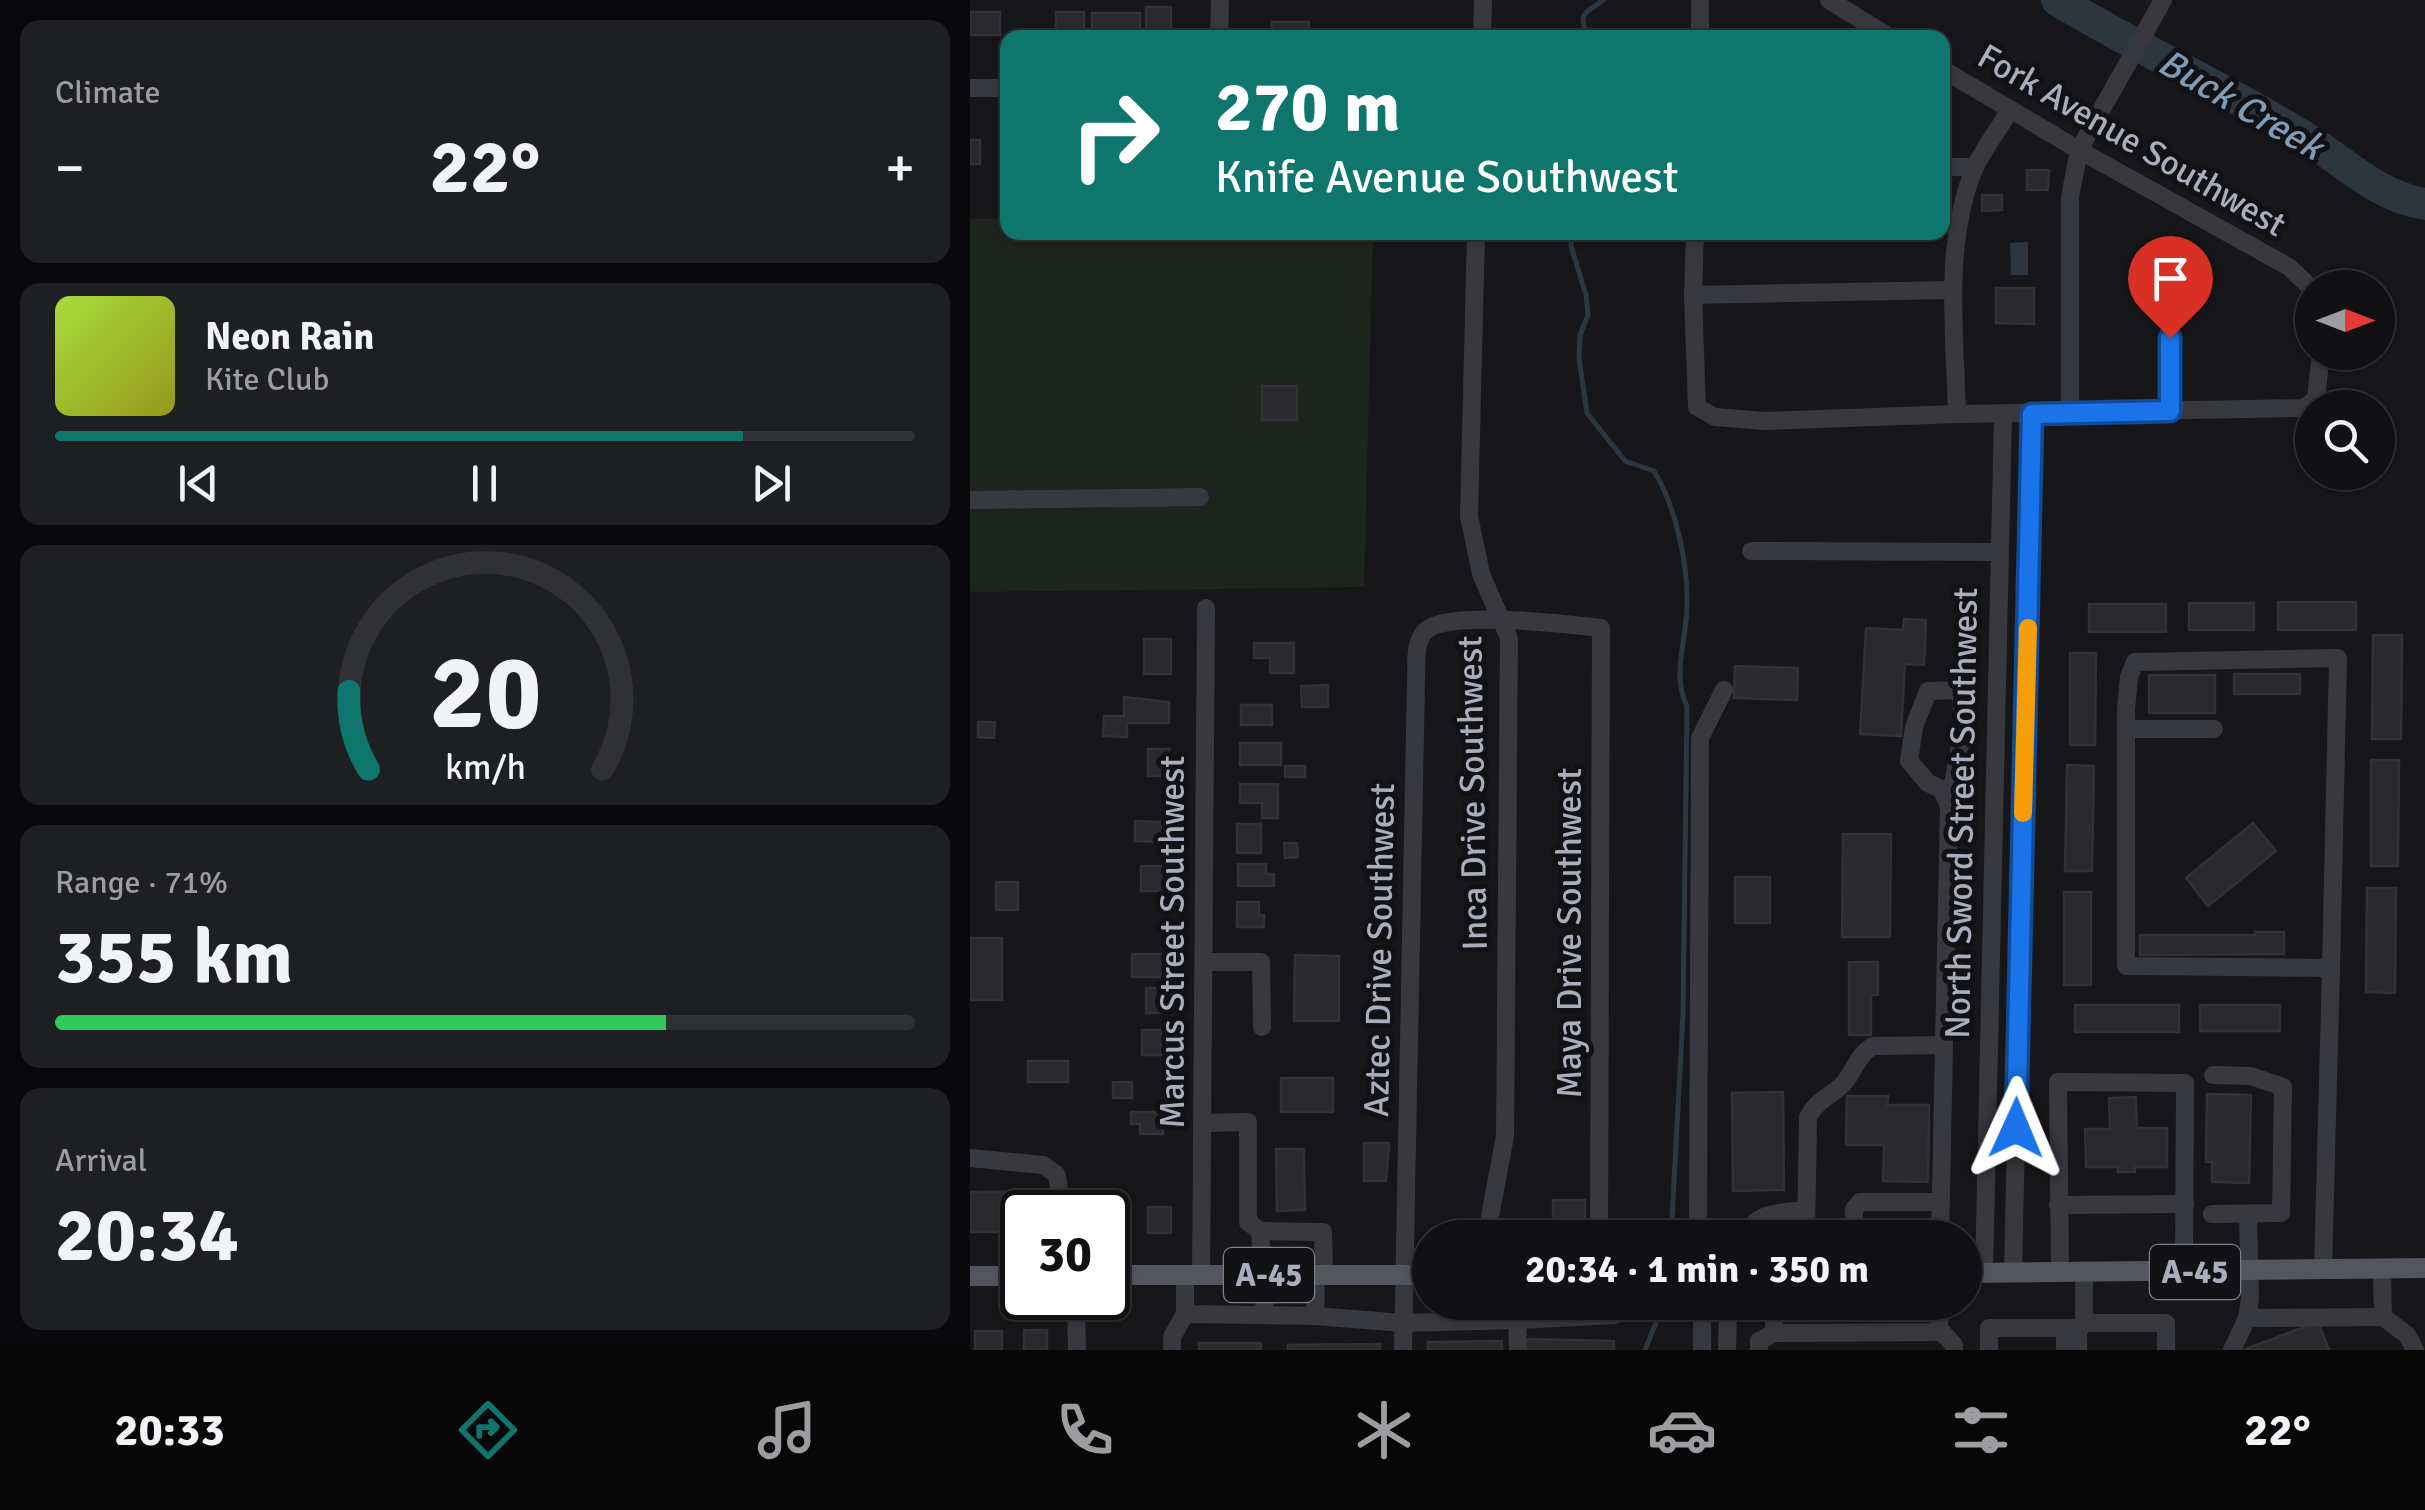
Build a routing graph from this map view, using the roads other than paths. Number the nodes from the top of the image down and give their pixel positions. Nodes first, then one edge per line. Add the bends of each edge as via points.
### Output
1 (1220, 0) edge
2 (1482, 0) edge
3 (1700, 0) edge
4 (1829, 0) edge
5 (2163, 0) edge
6 (1219, 30) edge
7 (1482, 30) edge
8 (1700, 30) edge
9 (1878, 30) edge
10 (1950, 74) edge
11 (970, 88) edge
12 (1000, 88) edge
13 (2010, 110) junction
14 (2079, 150) junction
15 (1950, 167) edge
16 (1975, 167) junction
17 (1476, 240) edge
18 (1695, 240) edge
19 (2295, 273) edge
20 (1953, 290) junction
21 (1693, 295) junction
22 (2170, 338) dead end
23 (2318, 370) edge
24 (2170, 411) junction
25 (2070, 413) junction
26 (1957, 414) junction
27 (2003, 414) junction
28 (2032, 414) junction
29 (1200, 497) dead end
30 (970, 500) edge
31 (1751, 551) dead end
32 (2000, 552) junction
33 (1206, 608) dead end
34 (1505, 622) junction
35 (1724, 690) dead end
36 (2126, 729) junction
37 (2214, 729) dead end
38 (1949, 806) junction
39 (1206, 962) junction
40 (2331, 968) junction
41 (1262, 1028) dead end
42 (1944, 1045) junction
43 (2213, 1075) dead end
44 (1203, 1123) junction
45 (970, 1158) edge
46 (1059, 1190) edge
47 (1941, 1202) junction
48 (2185, 1204) junction
49 (2058, 1205) junction
50 (1806, 1210) junction
51 (2212, 1214) dead end
52 (2248, 1214) junction
53 (1489, 1220) edge
54 (1599, 1220) edge
55 (1698, 1220) edge
56 (1757, 1220) edge
57 (1806, 1220) edge
58 (1854, 1220) edge
59 (1940, 1220) edge
60 (1976, 1220) edge
61 (1260, 1232) junction
62 (2382, 1268) junction
63 (2425, 1268) edge
64 (2323, 1270) junction
65 (2250, 1271) junction
66 (2184, 1272) junction
67 (1982, 1273) edge
68 (2013, 1273) junction
69 (2060, 1273) junction
70 (2090, 1273) junction
71 (1320, 1274) junction
72 (1193, 1275) junction
73 (1264, 1275) junction
74 (1406, 1275) junction
75 (1412, 1275) edge
76 (970, 1276) edge
77 (1000, 1276) edge
78 (1130, 1276) edge
79 (1185, 1314) junction
80 (1264, 1315) junction
81 (1315, 1316) junction
82 (2383, 1317) junction
83 (2247, 1318) junction
84 (1076, 1320) edge
85 (1431, 1320) edge
86 (1526, 1320) edge
87 (1702, 1320) edge
88 (1728, 1320) edge
89 (1774, 1320) edge
90 (1939, 1320) edge
91 (1403, 1324) junction
92 (2081, 1326) junction
93 (1939, 1328) junction
94 (1774, 1333) junction
95 (2417, 1344) edge
96 (1077, 1350) edge
97 (1172, 1350) edge
98 (1403, 1350) edge
99 (1518, 1350) edge
100 (1702, 1350) edge
101 (1727, 1350) edge
102 (1759, 1350) edge
103 (1954, 1350) edge
104 (1989, 1350) edge
105 (2065, 1350) edge
106 (2078, 1350) edge
107 (2166, 1350) edge
108 (2232, 1350) edge

1 - 6 street
2 - 7 street
3 - 8 street
4 - 9 street
5 - 14 street
10 - 13 street, Fork Avenue Southwest
11 - 12 street
13 - 14 street, Fork Avenue Southwest
13 - 16 street
14 - 19 street, Fork Avenue Southwest
14 - 25 street via 2070,197
15 - 16 street
16 - 20 street
17 - 34 street, Inca Drive Southwest via 1469,516 1480,574
18 - 21 street
20 - 21 street
20 - 26 street
21 - 26 street via 1696,406 1714,417
22 - 24 street
23 - 24 street via 2316,400 2304,408
24 - 25 street
25 - 28 street
26 - 27 street
27 - 28 street
27 - 32 street, North Sword Street Southwest
28 - 68 street, North Sword Street Southwest
29 - 30 street
31 - 32 street
32 - 60 street, North Sword Street Southwest
33 - 39 street, Marcus Street Southwest
34 - 53 street, Inca Drive Southwest via 1505,1136
34 - 54 street, Maya Drive Southwest via 1601,628
34 - 74 street, Aztec Drive Southwest via 1446,622 1426,629 1418,642
35 - 55 street via 1700,738
36 - 37 street
36 - 40 street via 2126,966
36 - 40 street via 2134,662 2338,658
38 - 38 street via 1963,729 1961,690 1928,690 1909,761 1941,789
38 - 42 street
39 - 41 street via 1261,962
39 - 44 street, Marcus Street Southwest
40 - 64 street
42 - 47 street
42 - 50 street via 1873,1046 1844,1083 1815,1104 1808,1116
43 - 52 street via 2251,1076 2282,1087 2282,1214
44 - 61 street via 1248,1122 1248,1222
44 - 72 street, Marcus Street Southwest
45 - 46 street via 1043,1165 1057,1176
47 - 58 street via 1860,1202
47 - 59 street
48 - 49 street
48 - 49 street via 2185,1084 2058,1082
48 - 66 street
49 - 69 street
50 - 56 street
50 - 57 street
51 - 52 street
52 - 65 street
61 - 71 street via 1323,1232
61 - 73 street
62 - 63 main road, A-45
62 - 64 main road, A-45
62 - 82 street
64 - 65 main road, A-45
65 - 66 main road, A-45
65 - 83 street
66 - 70 main road, A-45
67 - 68 main road, A-45
68 - 69 main road, A-45
69 - 70 main road, A-45
70 - 92 street
71 - 73 main road, A-45
71 - 74 main road, A-45
71 - 81 street
72 - 73 main road, A-45
72 - 78 main road, A-45
72 - 79 street, Marcus Street Southwest
73 - 80 street
74 - 75 main road, A-45
74 - 91 street, Aztec Drive Southwest
76 - 77 main road
79 - 80 street
79 - 97 street, Marcus Street Southwest
80 - 81 street
81 - 91 street
82 - 83 street
82 - 95 street
83 - 108 street
84 - 96 street
85 - 91 street
86 - 99 street
87 - 100 street
88 - 101 street
89 - 94 street
90 - 93 street
91 - 98 street, Aztec Drive Southwest
92 - 104 street via 1989,1328
92 - 105 street
92 - 106 street
92 - 107 street via 2166,1324
93 - 94 street
93 - 103 street
94 - 102 street via 1759,1342

